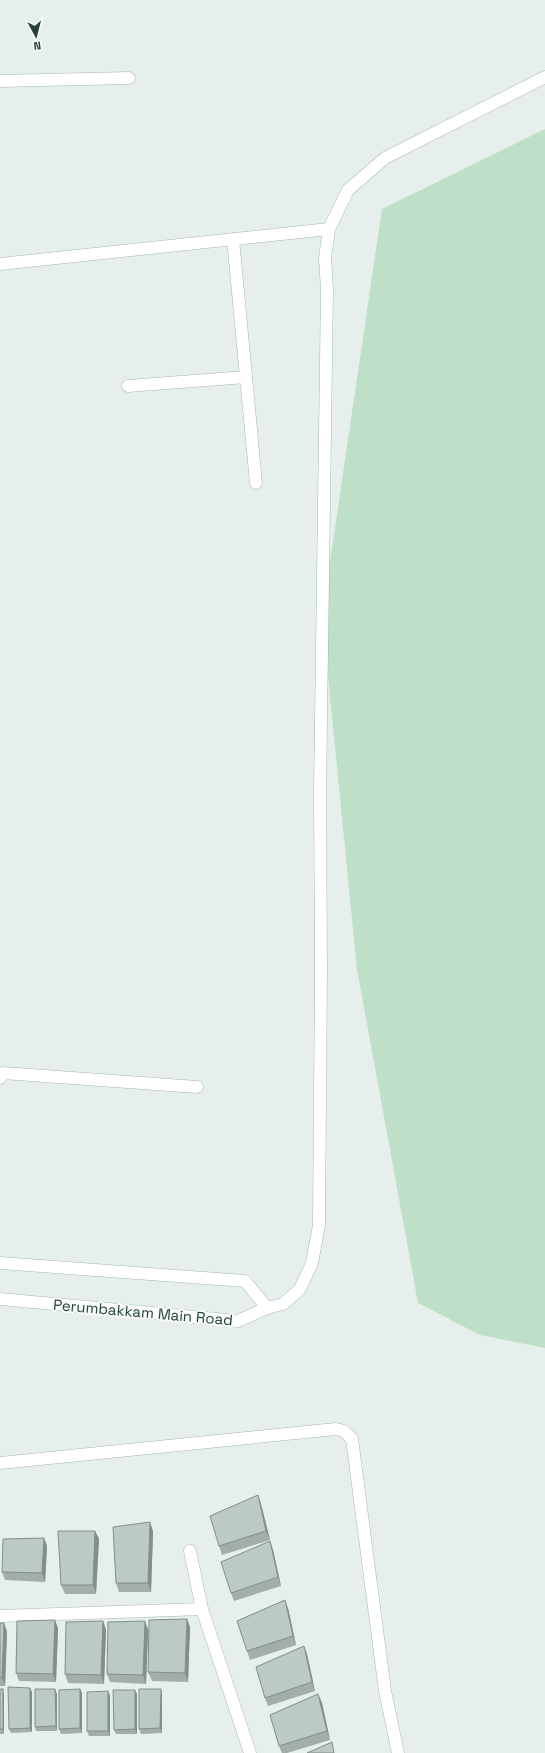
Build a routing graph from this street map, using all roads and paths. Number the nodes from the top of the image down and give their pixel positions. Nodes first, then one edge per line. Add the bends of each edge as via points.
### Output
1 (545, 77) edge
2 (129, 78) dead end
3 (0, 81) edge
4 (328, 229) junction
5 (233, 239) junction
6 (0, 264) edge
7 (246, 377) junction
8 (128, 386) dead end
9 (256, 483) dead end
10 (0, 1078) edge
11 (197, 1087) dead end
12 (0, 1263) edge
13 (0, 1299) edge
14 (267, 1308) junction
15 (0, 1463) edge
16 (190, 1551) dead end
17 (202, 1609) junction
18 (0, 1616) edge
19 (250, 1753) edge
20 (398, 1753) edge

1 - 4 street via 385,158 348,190
2 - 3 street
4 - 5 street
4 - 14 street, Perumbakkam Main Road via 325,258 327,290 320,792 319,1225 312,1263 300,1289 283,1304
5 - 6 street
5 - 7 street
7 - 8 street
7 - 9 street
10 - 11 street via 3,1073
12 - 14 street via 245,1282
13 - 14 street, Perumbakkam Main Road via 238,1322
15 - 20 street via 336,1429 344,1431 352,1439 385,1691
16 - 17 street
17 - 18 street
17 - 19 street

